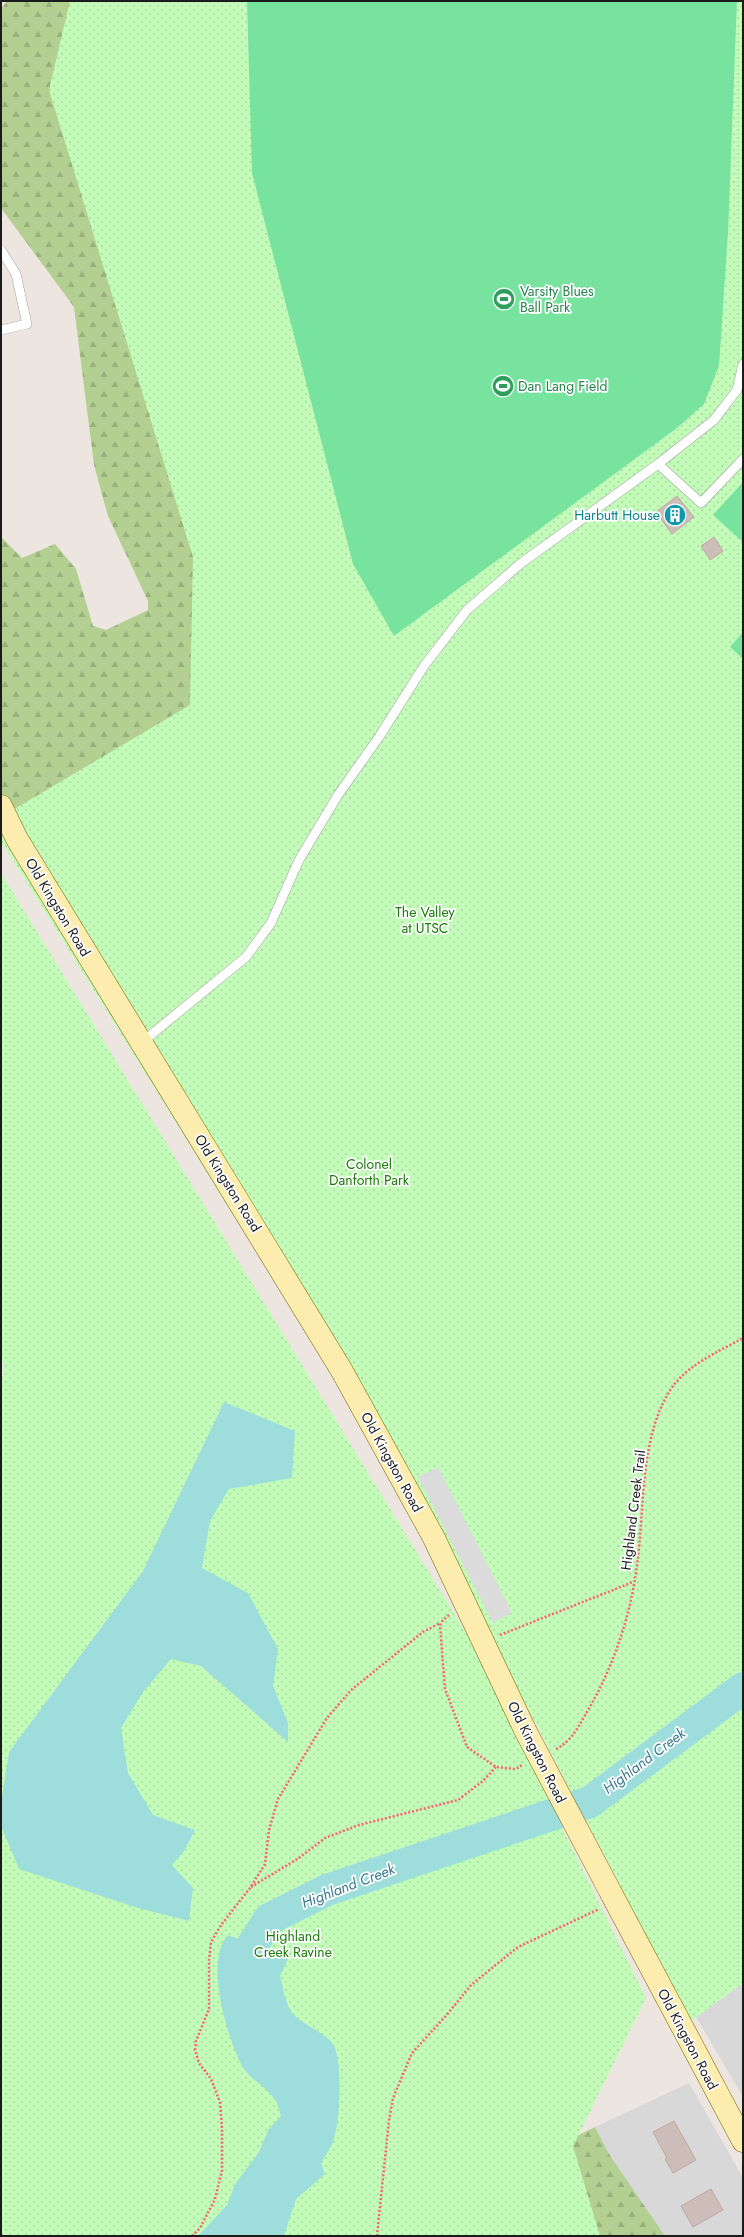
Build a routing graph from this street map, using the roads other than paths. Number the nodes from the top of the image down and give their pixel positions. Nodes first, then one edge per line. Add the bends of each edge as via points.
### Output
1 (1, 250) edge
2 (1, 330) edge
3 (743, 364) edge
4 (740, 390) edge
5 (743, 459) edge
6 (658, 464) junction
7 (1, 806) edge
8 (141, 1043) junction
9 (743, 2141) edge

1 - 2 lane via 16,274 27,324
3 - 4 lane
4 - 6 lane via 714,420
5 - 6 lane via 701,503
6 - 8 lane via 520,564 467,610 424,666 338,795 299,860 271,923 246,957
7 - 8 street, Old Kingston Road via 17,839
8 - 9 street, Old Kingston Road, bridge via 342,1371 434,1538 525,1730

